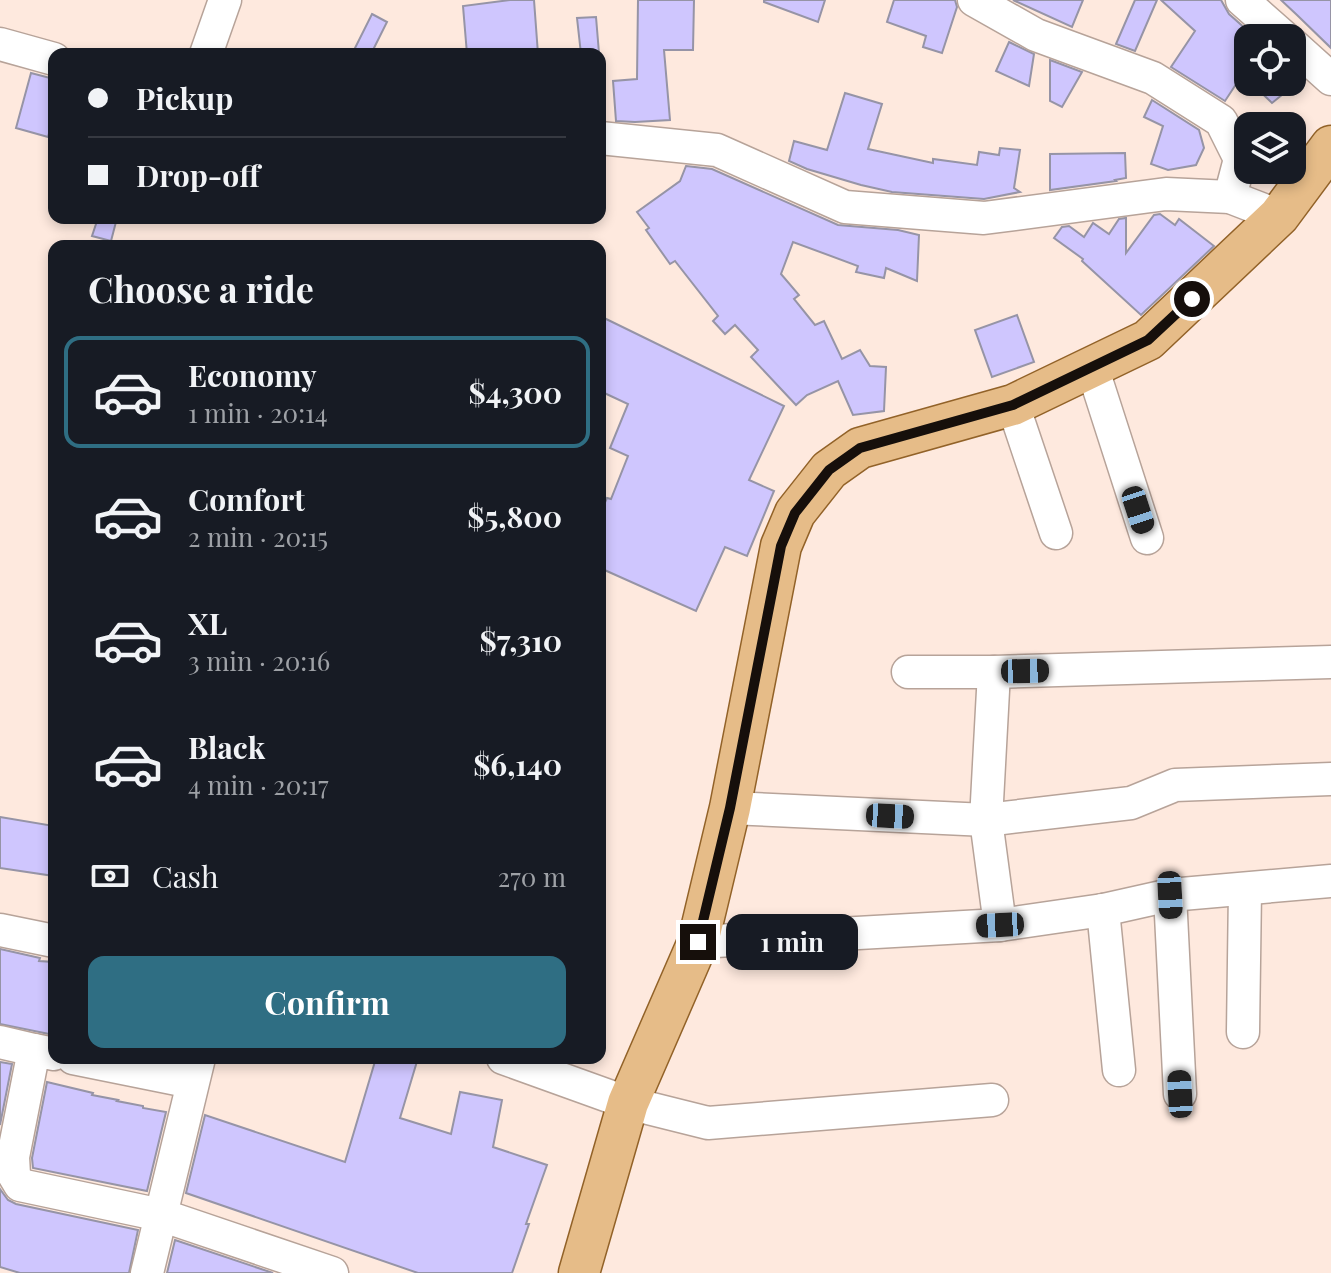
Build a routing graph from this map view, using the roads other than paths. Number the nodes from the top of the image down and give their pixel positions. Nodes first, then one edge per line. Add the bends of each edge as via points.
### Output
1 (225, 0) edge
2 (974, 0) edge
3 (1242, 0) edge
4 (1269, 24) edge
5 (0, 44) edge
6 (208, 48) edge
7 (1306, 55) edge
8 (48, 57) edge
9 (1329, 73) edge
10 (606, 139) edge
11 (1331, 146) edge
12 (1230, 197) junction
13 (1279, 216) junction
14 (1092, 367) junction
15 (1013, 405) junction
16 (1056, 533) dead end
17 (1147, 538) dead end
18 (1331, 662) edge
19 (908, 672) dead end
20 (994, 672) junction
21 (1331, 779) edge
22 (730, 808) junction
23 (986, 820) junction
24 (1331, 881) edge
25 (1245, 890) junction
26 (1170, 895) junction
27 (1103, 910) junction
28 (1000, 925) junction
29 (0, 930) edge
30 (48, 940) edge
31 (698, 942) junction
32 (1243, 1032) dead end
33 (0, 1042) edge
34 (44, 1052) edge
35 (134, 1064) edge
36 (520, 1064) edge
37 (196, 1070) edge
38 (1119, 1070) dead end
39 (1180, 1094) dead end
40 (992, 1100) dead end
41 (628, 1103) junction
42 (161, 1215) junction
43 (147, 1273) edge
44 (332, 1273) edge
45 (579, 1273) edge

1 - 6 street
2 - 12 street via 1036,35 1153,78 1221,121 1240,159
3 - 4 street
5 - 8 street
7 - 9 street
10 - 12 street via 717,150 845,207 984,218 1166,194
11 - 13 main road
12 - 13 street
13 - 14 main road via 1148,340
14 - 15 main road
14 - 17 street
15 - 16 street
15 - 22 main road via 860,448 829,470 795,513 781,546
18 - 20 street
19 - 20 street
20 - 23 street
21 - 23 street via 1175,785 1131,803
22 - 23 street
22 - 31 main road
23 - 28 street
24 - 25 street
25 - 26 street
25 - 32 street
26 - 27 street
26 - 39 street
27 - 28 street
27 - 38 street
28 - 31 street
29 - 30 street
31 - 41 main road
33 - 34 street
34 - 42 street via 13,1157 20,1185
35 - 37 street
36 - 41 street
37 - 42 street
40 - 41 street via 708,1123
41 - 45 main road
42 - 43 street
42 - 44 street

